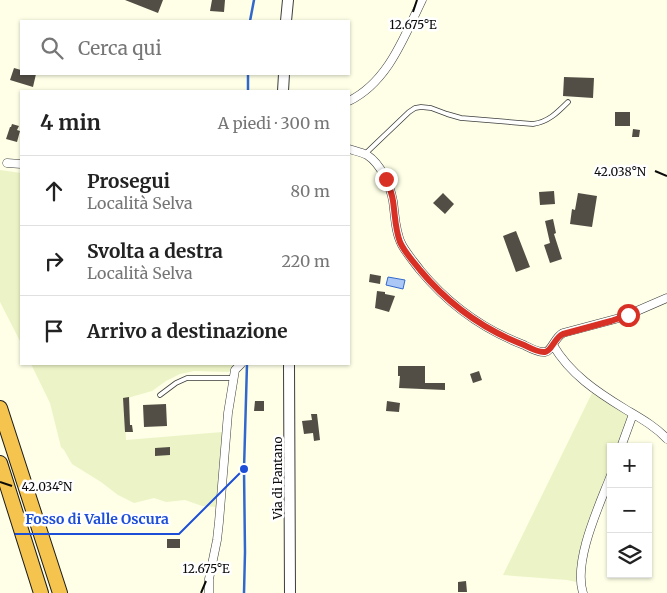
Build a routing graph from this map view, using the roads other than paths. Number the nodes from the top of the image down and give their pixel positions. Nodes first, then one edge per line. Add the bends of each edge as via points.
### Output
1 (288, 0) edge
2 (422, 0) edge
3 (286, 20) edge
4 (284, 75) edge
5 (283, 90) edge
6 (350, 100) edge
7 (568, 102) dead end
8 (350, 149) edge
9 (365, 154) junction
10 (7, 163) dead end
11 (20, 164) edge
12 (667, 298) edge
13 (553, 345) junction
14 (288, 365) edge
15 (237, 366) edge
16 (233, 378) junction
17 (160, 395) dead end
18 (0, 408) edge
19 (634, 414) junction
20 (667, 439) edge
21 (623, 443) edge
22 (0, 463) edge
23 (607, 486) edge
24 (41, 593) edge
25 (60, 593) edge
26 (209, 593) edge
27 (290, 593) edge
28 (583, 593) edge

1 - 3 street
2 - 6 street via 386,68 366,90
4 - 5 street
7 - 9 lane via 555,115 533,124 461,118 418,107
8 - 9 street
9 - 13 street via 379,168 390,189 402,246 434,286 496,334 542,352
10 - 11 street
12 - 13 street via 623,317 563,334
13 - 19 street via 580,378
14 - 27 street, Via di Pantano
15 - 16 street
16 - 17 lane via 187,378
16 - 26 street via 219,528
18 - 25 highway
19 - 20 street
19 - 21 street
22 - 24 highway
23 - 28 street via 582,560 580,577

